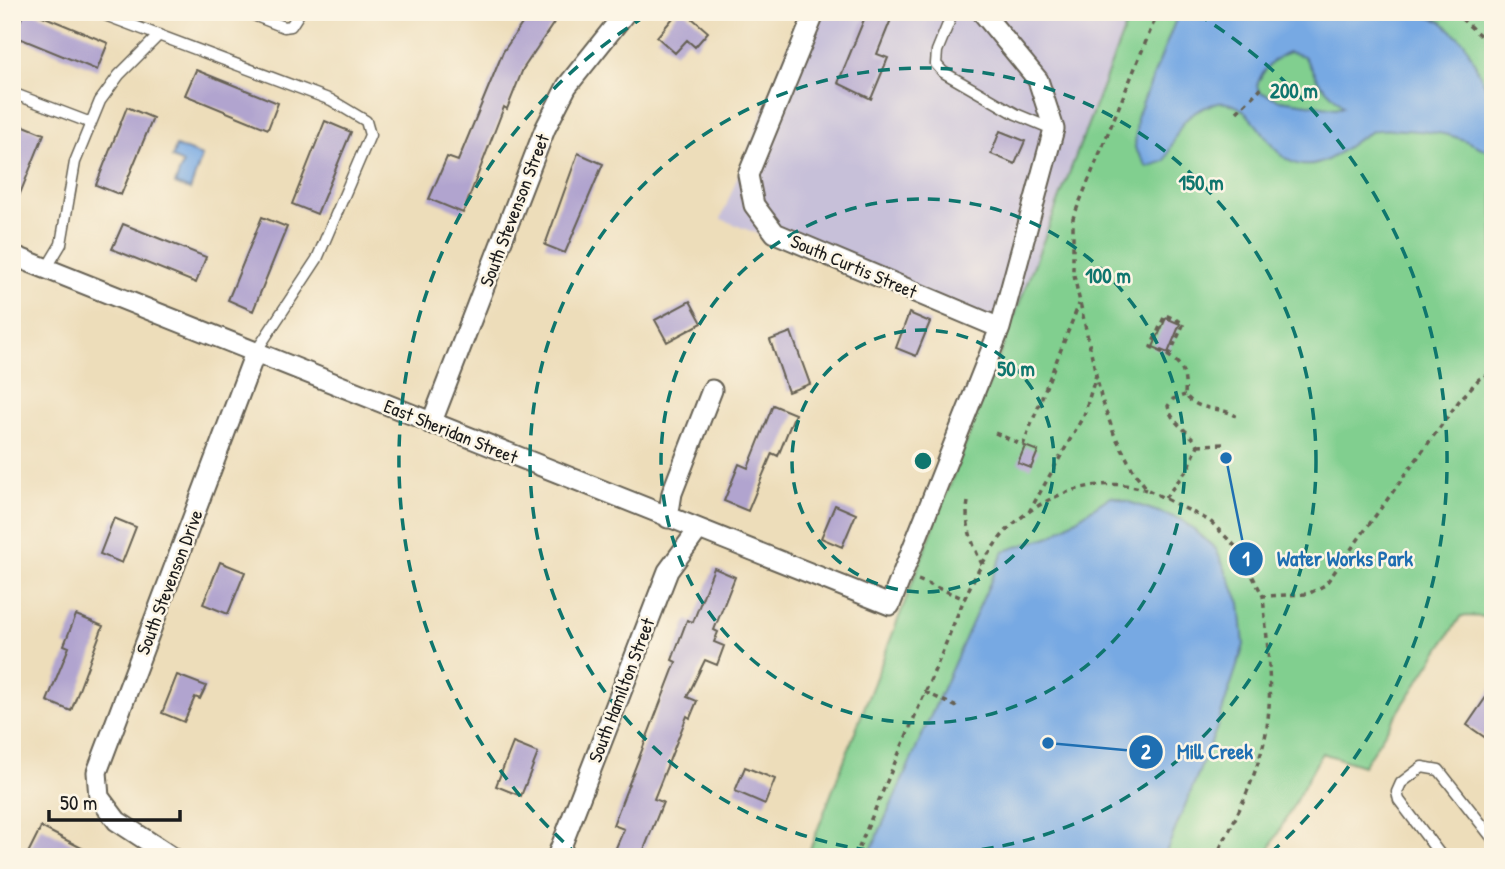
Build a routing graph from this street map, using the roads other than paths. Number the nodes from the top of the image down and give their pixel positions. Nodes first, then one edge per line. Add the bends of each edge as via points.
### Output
1 (97, 12) edge
2 (246, 12) edge
3 (300, 12) edge
4 (626, 12) edge
5 (815, 12) edge
6 (953, 12) edge
7 (982, 12) edge
8 (159, 34) junction
9 (12, 93) edge
10 (91, 123) junction
11 (1054, 129) junction
12 (12, 255) edge
13 (46, 270) junction
14 (1000, 328) junction
15 (255, 353) junction
16 (712, 390) dead end
17 (431, 424) junction
18 (668, 518) junction
19 (698, 530) junction
20 (1493, 839) edge
21 (172, 857) edge
22 (556, 857) edge
23 (1442, 857) edge

1 - 8 lane
2 - 3 lane via 284,27 291,26
4 - 17 street, South Stevenson Street via 567,86 545,129
5 - 14 street, South Curtis Street via 748,175 754,205 775,233
6 - 11 lane via 936,64 1016,114
7 - 11 street via 1038,80
8 - 10 lane via 119,75
8 - 15 lane via 331,100 366,121 370,135 317,259
9 - 10 lane
10 - 13 lane via 75,162 61,244
11 - 14 street
12 - 13 street, East Sheridan Street
13 - 15 street, East Sheridan Street
14 - 19 street, East Sheridan Street via 890,605
15 - 17 street, East Sheridan Street
15 - 21 street, South Stevenson Drive via 97,772 99,797 117,821
16 - 18 street via 672,493
17 - 18 street, East Sheridan Street
18 - 19 street, East Sheridan Street
19 - 22 street, South Hamilton Street via 668,571
20 - 23 lane via 1439,770 1422,767 1396,792

